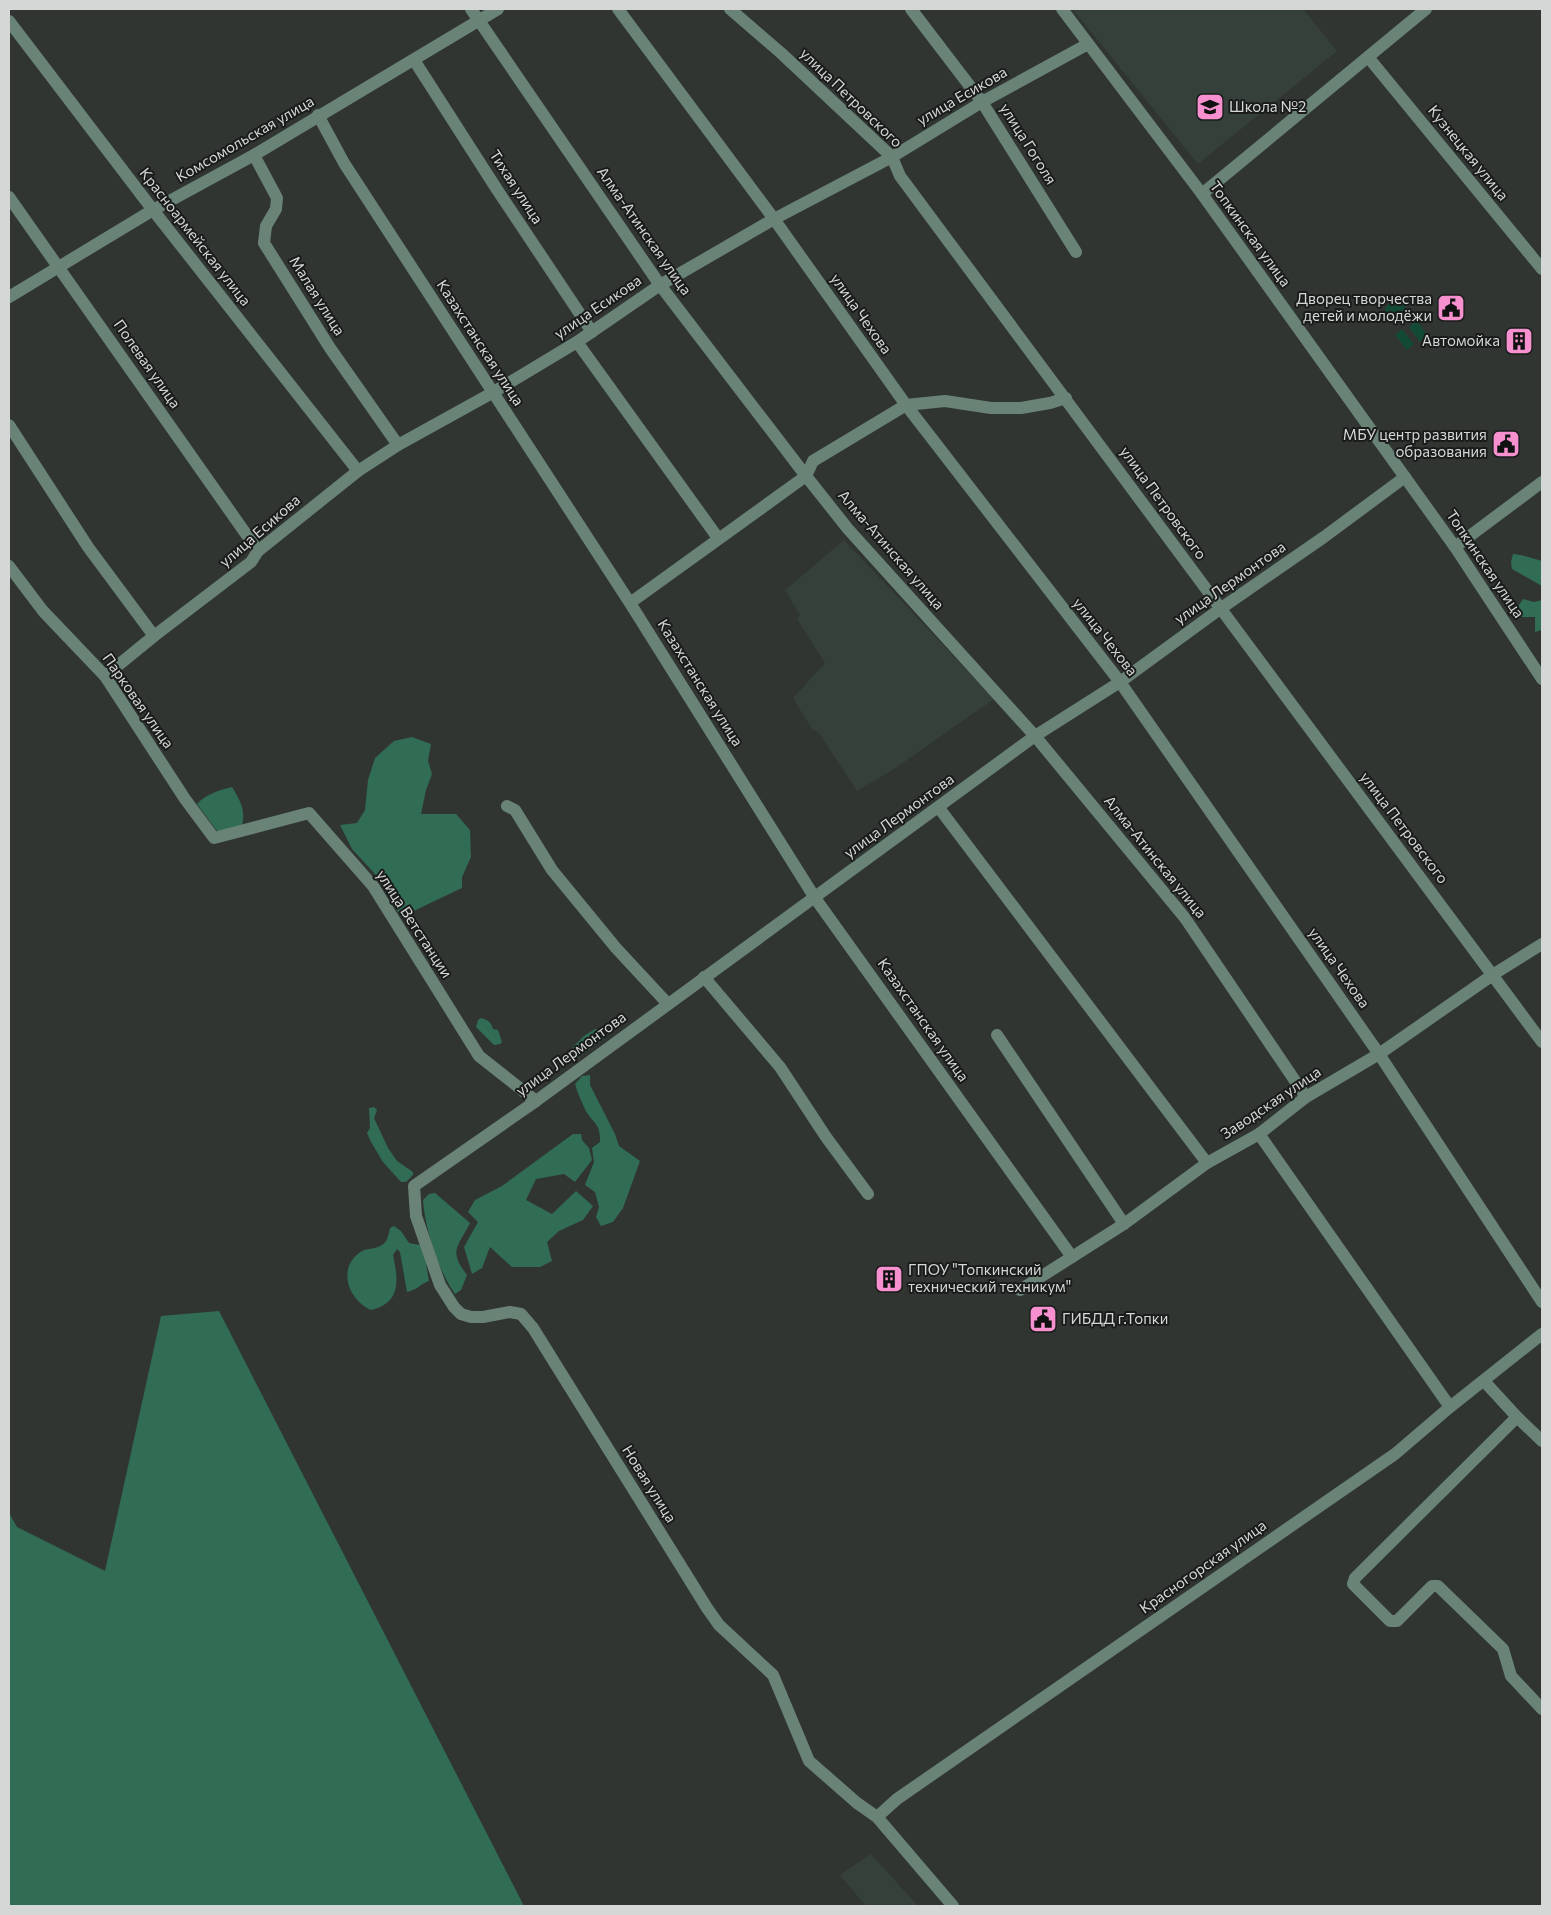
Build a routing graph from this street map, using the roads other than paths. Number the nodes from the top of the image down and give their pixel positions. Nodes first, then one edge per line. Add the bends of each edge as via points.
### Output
1 (471, 9) edge
2 (498, 9) edge
3 (618, 9) edge
4 (730, 9) edge
5 (911, 9) edge
6 (1064, 9) edge
7 (1426, 9) edge
8 (9, 21) edge
9 (479, 21) junction
10 (1088, 44) junction
11 (1368, 57) junction
12 (414, 60) junction
13 (982, 102) junction
14 (318, 115) junction
15 (254, 155) junction
16 (892, 157) junction
17 (1202, 194) junction
18 (9, 197) edge
19 (153, 210) junction
20 (774, 219) junction
21 (1076, 252) dead end
22 (59, 268) junction
23 (1542, 269) edge
24 (660, 285) junction
25 (9, 297) edge
26 (592, 332) junction
27 (577, 342) junction
28 (492, 392) junction
29 (1066, 398) junction
30 (906, 405) junction
31 (9, 425) edge
32 (398, 445) junction
33 (358, 472) junction
34 (806, 476) junction
35 (1405, 477) junction
36 (1542, 482) edge
37 (718, 538) junction
38 (1455, 546) junction
39 (258, 551) junction
40 (9, 566) edge
41 (630, 603) junction
42 (1220, 609) junction
43 (154, 636) junction
44 (104, 676) junction
45 (1542, 679) edge
46 (1120, 682) junction
47 (1035, 736) junction
48 (507, 806) dead end
49 (939, 808) junction
50 (214, 838) joint
51 (815, 898) junction
52 (1542, 944) edge
53 (1494, 974) junction
54 (704, 977) junction
55 (668, 1004) junction
56 (997, 1035) dead end
57 (1542, 1042) edge
58 (1379, 1054) junction
59 (1306, 1097) junction
60 (536, 1100) junction
61 (1259, 1134) junction
62 (1207, 1163) junction
63 (414, 1186) joint
64 (868, 1194) dead end
65 (1124, 1224) junction
66 (1072, 1258) junction
67 (1020, 1290) dead end
68 (1542, 1302) edge
69 (1542, 1334) edge
70 (1484, 1380) junction
71 (1450, 1407) junction
72 (1517, 1417) junction
73 (1542, 1441) edge
74 (1542, 1709) edge
75 (877, 1817) junction
76 (953, 1906) edge

1 - 9 street, Алма-Атинская улица
2 - 9 street, Комсомольская улица
3 - 20 street, улица Чехова
4 - 16 street, улица Петровского
5 - 13 street, улица Гоголя
6 - 10 street, Топкинская улица
7 - 11 street
8 - 19 street, Красноармейская улица
9 - 12 street, Комсомольская улица
9 - 24 street, Алма-Атинская улица
10 - 13 street, улица Есикова
10 - 17 street, Топкинская улица
11 - 17 street
11 - 23 street, Кузнецкая улица
12 - 14 street, Комсомольская улица
12 - 26 street, Тихая улица
13 - 16 street, улица Есикова
13 - 21 street, улица Гоголя
14 - 15 street, Комсомольская улица
14 - 28 street, Казахстанская улица via 344,163
15 - 19 street, Комсомольская улица
15 - 32 street, Малая улица via 277,198 276,209 266,226 264,244 330,348
16 - 20 street, улица Есикова
16 - 29 street, улица Петровского via 900,176
17 - 35 street, Топкинская улица
18 - 22 street, Полевая улица
19 - 22 street, Комсомольская улица
19 - 33 street, Красноармейская улица
20 - 24 street, улица Есикова
20 - 30 street, улица Чехова
22 - 25 street, Комсомольская улица
22 - 39 street, Полевая улица
24 - 26 street, улица Есикова
24 - 34 street, Алма-Атинская улица
26 - 27 street, улица Есикова
27 - 28 street, улица Есикова
27 - 37 street
28 - 32 street, улица Есикова
28 - 41 street, Казахстанская улица
29 - 30 street via 1021,408 991,408 946,401
29 - 42 street, улица Петровского
30 - 34 street via 813,461
30 - 46 street, улица Чехова
31 - 43 street via 88,547
32 - 33 street, улица Есикова
33 - 39 street, улица Есикова
34 - 37 street
34 - 47 street, Алма-Атинская улица via 848,529
35 - 38 street, Топкинская улица
35 - 42 street, улица Лермонтова
36 - 38 street
37 - 41 street
38 - 45 street, Топкинская улица
39 - 43 street, улица Есикова via 251,562
40 - 44 street, Парковая улица via 42,611
41 - 51 street, Казахстанская улица
42 - 46 street, улица Лермонтова
42 - 53 street, улица Петровского
43 - 44 street, улица Есикова
44 - 50 street, Парковая улица
46 - 47 street, улица Лермонтова
46 - 58 street, улица Чехова
47 - 49 street, улица Лермонтова
47 - 59 street, Алма-Атинская улица via 1185,918
48 - 55 street via 515,810 552,870 616,948
49 - 51 street, улица Лермонтова
49 - 62 street
50 - 60 street, улица Ветстанции via 309,813 373,886 479,1056
51 - 54 street, улица Лермонтова
51 - 66 street, Казахстанская улица
52 - 53 street, Заводская улица
53 - 57 street, улица Петровского
53 - 58 street, Заводская улица
54 - 55 street, улица Лермонтова
54 - 64 street via 780,1067
55 - 60 street, улица Лермонтова
56 - 65 street
58 - 59 street, Заводская улица
58 - 68 street, улица Чехова
59 - 61 street, Заводская улица
60 - 63 street, улица Лермонтова
61 - 62 street, Заводская улица
61 - 71 street
62 - 65 street, Заводская улица
63 - 75 street, Новая улица via 416,1216 440,1285 454,1307 471,1317 510,1312 521,1314 533,1328 707,1608 719,1625 773,1675 809,1761
65 - 66 street, Заводская улица
66 - 67 street, Заводская улица
69 - 70 street, Красногорская улица
70 - 71 street, Красногорская улица
70 - 72 street
71 - 75 street, Красногорская улица via 1395,1454 897,1799
72 - 73 street
72 - 74 street via 1355,1578 1353,1584 1390,1621 1397,1621 1432,1586 1438,1586 1503,1649 1510,1676
75 - 76 street

